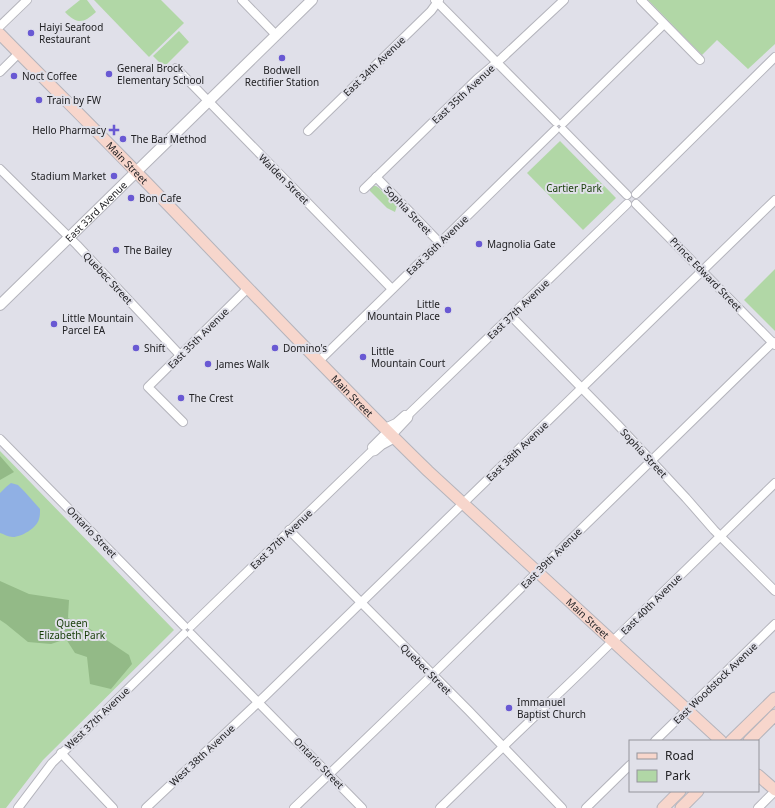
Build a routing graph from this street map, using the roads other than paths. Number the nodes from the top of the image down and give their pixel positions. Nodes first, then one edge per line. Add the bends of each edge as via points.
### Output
1 (27, 0) edge
2 (242, 0) edge
3 (312, 0) edge
4 (564, 0) edge
5 (641, 0) edge
6 (437, 1) edge
7 (664, 24) junction
8 (0, 26) edge
9 (0, 34) edge
10 (276, 35) junction
11 (19, 53) junction
12 (775, 57) edge
13 (700, 60) dead end
14 (497, 62) junction
15 (176, 68) dead end
16 (0, 72) edge
17 (208, 102) junction
18 (559, 126) junction
19 (308, 131) dead end
20 (0, 169) edge
21 (136, 172) junction
22 (376, 177) junction
23 (364, 189) dead end
24 (636, 194) junction
25 (627, 195) junction
26 (775, 200) edge
27 (627, 204) junction
28 (636, 204) junction
29 (69, 238) junction
30 (440, 243) junction
31 (702, 271) junction
32 (248, 288) junction
33 (392, 289) junction
34 (0, 304) edge
35 (511, 316) junction
36 (774, 343) edge
37 (180, 355) junction
38 (319, 361) junction
39 (582, 388) junction
40 (183, 422) dead end
41 (390, 433) junction
42 (0, 439) edge
43 (651, 460) junction
44 (775, 482) edge
45 (463, 503) junction
46 (290, 530) junction
47 (720, 536) junction
48 (537, 571) junction
49 (775, 591) edge
50 (361, 603) junction
51 (775, 624) edge
52 (188, 630) junction
53 (613, 641) junction
54 (432, 675) junction
55 (775, 698) edge
56 (258, 702) junction
57 (687, 710) junction
58 (775, 715) edge
59 (656, 740) edge
60 (720, 740) edge
61 (732, 740) edge
62 (750, 740) edge
63 (503, 747) junction
64 (60, 753) junction
65 (629, 767) edge
66 (330, 774) junction
67 (759, 776) edge
68 (775, 790) edge
69 (679, 792) edge
70 (697, 792) edge
71 (18, 808) edge
72 (113, 808) edge
73 (146, 808) edge
74 (294, 808) edge
75 (362, 808) edge
76 (440, 808) edge
77 (562, 808) edge
78 (586, 808) edge
79 (662, 808) edge
80 (681, 808) edge
81 (758, 808) edge

1 - 8 street
2 - 10 street
3 - 10 street, East 33rd Avenue
4 - 14 street, East 35th Avenue
5 - 7 street
6 - 14 street
6 - 19 street, East 34th Avenue via 431,11
7 - 13 street
7 - 18 street, East 36th Avenue
9 - 11 main road, Main Street
10 - 17 street, East 33rd Avenue
11 - 16 street
11 - 21 main road, Main Street
12 - 24 street
14 - 18 street
14 - 22 street, East 35th Avenue
15 - 17 street, Walden Street
17 - 21 street, East 33rd Avenue
17 - 33 street, Walden Street
18 - 25 street
18 - 30 street, East 36th Avenue
20 - 29 street, Quebec Street
21 - 29 street, East 33rd Avenue
21 - 32 main road, Main Street
22 - 23 street, East 35th Avenue
22 - 30 street, Sophia Street
24 - 25 street
24 - 28 street
25 - 27 street
26 - 31 street, East 38th Avenue
27 - 28 street
27 - 35 street, East 37th Avenue
28 - 31 street, Prince Edward Street
29 - 34 street, East 33rd Avenue
29 - 37 street, Quebec Street
30 - 33 street, East 36th Avenue
31 - 36 street, Prince Edward Street
31 - 39 street, East 38th Avenue
32 - 37 street, East 35th Avenue
32 - 38 main road, Main Street
33 - 38 street, East 36th Avenue
35 - 39 street, Sophia Street
35 - 41 street, East 37th Avenue
36 - 43 street, East 39th Avenue
37 - 40 street, East 35th Avenue via 148,387
38 - 41 main road, Main Street
39 - 43 street, Sophia Street
39 - 45 street, East 38th Avenue
41 - 45 main road, Main Street
41 - 46 street, East 37th Avenue via 371,447 371,452
42 - 52 street, Ontario Street
43 - 47 street, Sophia Street
43 - 48 street, East 39th Avenue
44 - 47 street, East 40th Avenue
45 - 48 main road, Main Street
45 - 50 street, East 38th Avenue
46 - 50 street, Quebec Street
46 - 52 street, East 37th Avenue
47 - 49 street, Sophia Street
47 - 53 street, East 40th Avenue
48 - 53 main road, Main Street
48 - 54 street, East 39th Avenue
50 - 54 street, Quebec Street
50 - 56 street, East 38th Avenue
51 - 57 street, East Woodstock Avenue
52 - 56 street, Ontario Street
52 - 64 street, West 37th Avenue
53 - 57 main road, Main Street
53 - 63 street, East 40th Avenue
54 - 63 street, Quebec Street
54 - 66 street, East 39th Avenue
55 - 61 main road
56 - 66 street, Ontario Street
56 - 73 street, West 38th Avenue
57 - 59 street, East Woodstock Avenue
57 - 60 main road, Main Street
58 - 62 main road
63 - 76 street, East 40th Avenue
63 - 77 street, Quebec Street
64 - 71 street, West 37th Avenue
64 - 72 street
65 - 78 street
66 - 74 street, East 39th Avenue
66 - 75 street, Ontario Street
67 - 68 main road
68 - 81 street
69 - 79 main road
70 - 80 main road

